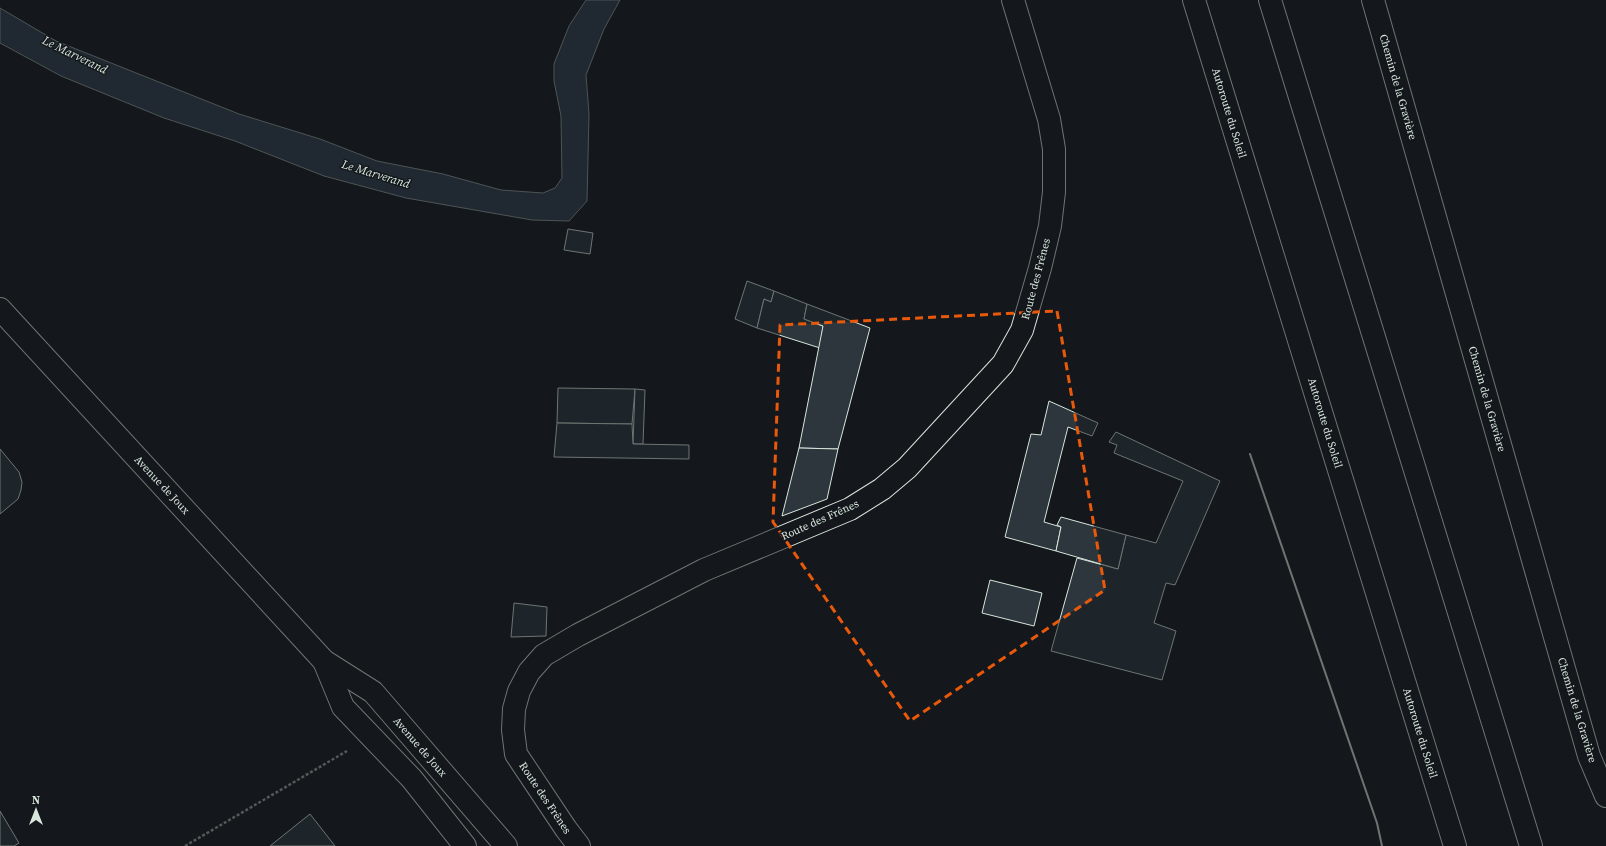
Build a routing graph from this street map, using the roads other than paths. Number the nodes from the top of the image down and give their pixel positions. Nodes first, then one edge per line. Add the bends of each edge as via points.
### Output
1 (1013, 0) edge
2 (1194, 0) edge
3 (1270, 0) edge
4 (1373, 0) edge
5 (0, 309) edge
6 (324, 661) junction
7 (1606, 796) edge
8 (465, 846) edge
9 (506, 846) edge
10 (579, 846) edge
11 (1455, 846) edge
12 (1531, 846) edge

1 - 10 main road, Route des Frênes via 1049,119 1054,149 1054,192 1050,226 1022,330 1003,364 906,468 882,489 850,509 704,570 578,635 544,655 529,672 519,690 514,709 516,754
2 - 11 main road, Autoroute du Soleil
3 - 12 main road
4 - 7 main road, Chemin de la Gravière via 1589,756
5 - 6 main road, Avenue de Joux
6 - 8 main road, Avenue de Joux via 343,707 412,780
6 - 9 main road, Avenue de Joux via 373,692

